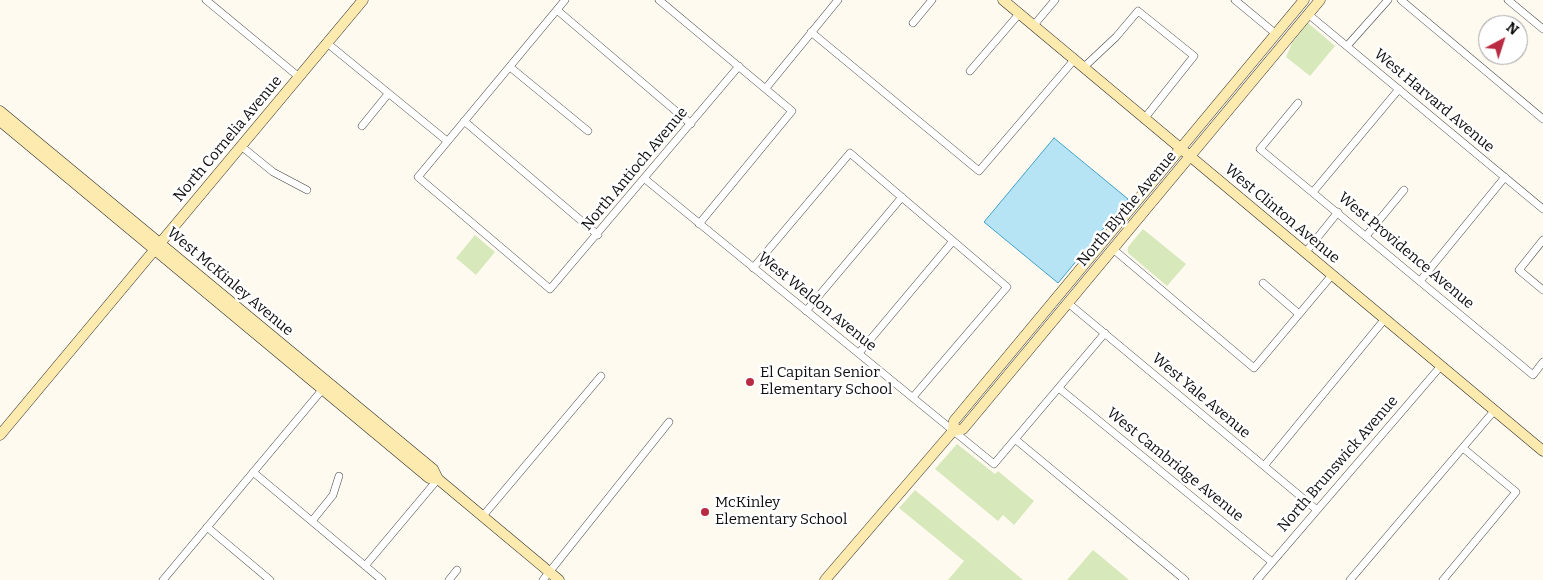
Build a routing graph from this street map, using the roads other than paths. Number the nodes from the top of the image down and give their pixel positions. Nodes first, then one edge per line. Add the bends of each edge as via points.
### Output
1 (206, 0) edge
2 (363, 0) edge
3 (565, 0) edge
4 (659, 0) edge
5 (838, 0) edge
6 (932, 0) edge
7 (1003, 0) edge
8 (1055, 0) edge
9 (1235, 0) edge
10 (1304, 0) edge
11 (1320, 0) edge
12 (1388, 0) edge
13 (1401, 0) edge
14 (1508, 0) edge
15 (557, 10) junction
16 (1019, 14) junction
17 (1308, 14) junction
18 (913, 23) dead end
19 (1034, 25) junction
20 (1543, 29) edge
21 (811, 32) junction
22 (1276, 34) junction
23 (327, 43) junction
24 (1347, 46) junction
25 (1074, 60) junction
26 (739, 66) junction
27 (510, 67) junction
28 (1083, 68) junction
29 (970, 71) dead end
30 (298, 77) junction
31 (766, 88) junction
32 (1399, 89) junction
33 (388, 94) junction
34 (1298, 103) dead end
35 (0, 111) edge
36 (1144, 119) junction
37 (1543, 119) edge
38 (0, 121) edge
39 (464, 121) junction
40 (692, 124) junction
41 (362, 126) dead end
42 (588, 131) dead end
43 (447, 141) junction
44 (241, 146) junction
45 (1181, 149) junction
46 (1191, 157) junction
47 (1505, 177) junction
48 (645, 178) junction
49 (307, 190) dead end
50 (1404, 190) dead end
51 (1314, 192) junction
52 (902, 197) junction
53 (1543, 209) edge
54 (1338, 212) junction
55 (699, 224) junction
56 (598, 236) junction
57 (1366, 236) junction
58 (953, 240) junction
59 (1543, 240) edge
60 (157, 246) junction
61 (1113, 249) junction
62 (1305, 253) junction
63 (753, 268) junction
64 (1332, 275) junction
65 (1420, 281) junction
66 (1263, 283) dead end
67 (1543, 290) edge
68 (1068, 303) junction
69 (806, 311) junction
70 (1299, 314) junction
71 (1384, 320) junction
72 (1105, 334) junction
73 (859, 353) junction
74 (1543, 362) edge
75 (1440, 367) junction
76 (601, 376) dead end
77 (1060, 389) junction
78 (322, 390) junction
79 (913, 397) junction
80 (1494, 411) junction
81 (669, 422) dead end
82 (953, 430) junction
83 (0, 435) edge
84 (1015, 439) junction
85 (1463, 448) junction
86 (1543, 451) edge
87 (1264, 466) junction
88 (253, 472) junction
89 (339, 476) dead end
90 (438, 479) junction
91 (1317, 510) junction
92 (482, 517) junction
93 (312, 521) junction
94 (207, 527) junction
95 (1272, 562) junction
96 (366, 566) junction
97 (457, 570) dead end
98 (546, 576) edge
99 (163, 580) edge
100 (270, 580) edge
101 (382, 580) edge
102 (449, 580) edge
103 (559, 580) edge
104 (825, 580) edge
105 (1185, 580) edge
106 (1258, 580) edge
107 (1350, 580) edge
108 (1443, 580) edge

1 - 30 street
2 - 23 main road, North Cornelia Avenue
3 - 15 street
4 - 26 street
5 - 21 street
6 - 18 street
7 - 16 main road, West Clinton Avenue
8 - 19 street
9 - 22 street
10 - 22 main road, North Blythe Avenue
11 - 17 main road, North Blythe Avenue
12 - 24 street
13 - 37 street
14 - 20 street
15 - 27 street
15 - 40 street
16 - 19 main road, West Clinton Avenue
16 - 29 street
17 - 24 street, West Harvard Avenue
17 - 46 main road, North Blythe Avenue
19 - 25 main road, West Clinton Avenue
21 - 25 street via 980,171
21 - 31 street
22 - 45 main road, North Blythe Avenue
23 - 30 main road, North Cornelia Avenue
23 - 33 street
24 - 32 street, West Harvard Avenue
25 - 28 main road, West Clinton Avenue
26 - 31 street
26 - 40 street, North Antioch Avenue
27 - 39 street
27 - 42 street
28 - 36 main road, West Clinton Avenue
28 - 36 street via 1116,37 1138,10 1194,56
30 - 44 main road, North Cornelia Avenue
31 - 55 street via 792,111
32 - 47 street, West Harvard Avenue
32 - 51 street
33 - 41 street
33 - 43 street
34 - 51 street, West Providence Avenue via 1260,149
35 - 60 main road, West McKinley Avenue
36 - 45 main road, West Clinton Avenue
38 - 60 main road, West McKinley Avenue
39 - 43 street
39 - 56 street
40 - 48 street, North Antioch Avenue
43 - 56 street, North Antioch Avenue via 418,177 550,289
44 - 49 street via 273,172
44 - 60 main road, North Cornelia Avenue
45 - 46 main road, West Clinton Avenue
45 - 82 main road, North Blythe Avenue via 954,421
46 - 61 main road, North Blythe Avenue
46 - 62 main road, West Clinton Avenue
47 - 53 street, West Harvard Avenue
47 - 65 street
48 - 55 street, West Weldon Avenue
48 - 56 street, North Antioch Avenue
50 - 57 street
51 - 54 street, West Providence Avenue
52 - 58 street
52 - 63 street via 850,153
52 - 69 street
54 - 57 street, West Providence Avenue
54 - 62 street
55 - 63 street, West Weldon Avenue
57 - 65 street, West Providence Avenue
58 - 73 street
58 - 79 street via 1007,287
59 - 67 street via 1519,270
60 - 78 main road, West McKinley Avenue
60 - 83 main road, North Cornelia Avenue
60 - 90 main road, West McKinley Avenue via 433,470
61 - 68 main road, North Blythe Avenue
61 - 70 street via 1254,368
62 - 64 main road, West Clinton Avenue
63 - 69 street, West Weldon Avenue
64 - 70 street
64 - 71 main road, West Clinton Avenue
65 - 74 street, West Providence Avenue via 1533,375
66 - 70 street
68 - 72 street, West Yale Avenue
68 - 82 main road, North Blythe Avenue via 963,429
69 - 73 street, West Weldon Avenue
71 - 75 main road, West Clinton Avenue
71 - 87 street
72 - 77 street
72 - 87 street, West Yale Avenue
73 - 79 street, West Weldon Avenue
75 - 80 main road, West Clinton Avenue
75 - 91 street, North Brunswick Avenue
76 - 92 street
77 - 84 street
77 - 95 street, West Cambridge Avenue
78 - 88 street
78 - 90 main road, West McKinley Avenue via 429,478
79 - 82 street, West Weldon Avenue
80 - 85 street
80 - 86 main road, West Clinton Avenue
81 - 98 street
82 - 84 street, West Weldon Avenue via 994,464
82 - 104 main road, North Blythe Avenue
84 - 105 street
85 - 107 street
85 - 108 street via 1516,492
87 - 91 street, West Yale Avenue
88 - 93 street
88 - 94 street
89 - 93 street via 333,495
90 - 92 main road, West McKinley Avenue
90 - 96 street
91 - 95 street, North Brunswick Avenue
92 - 98 main road, West McKinley Avenue
93 - 96 street
94 - 99 street
94 - 100 street
95 - 106 street, North Brunswick Avenue
96 - 101 street
97 - 102 street
98 - 103 main road, West McKinley Avenue

